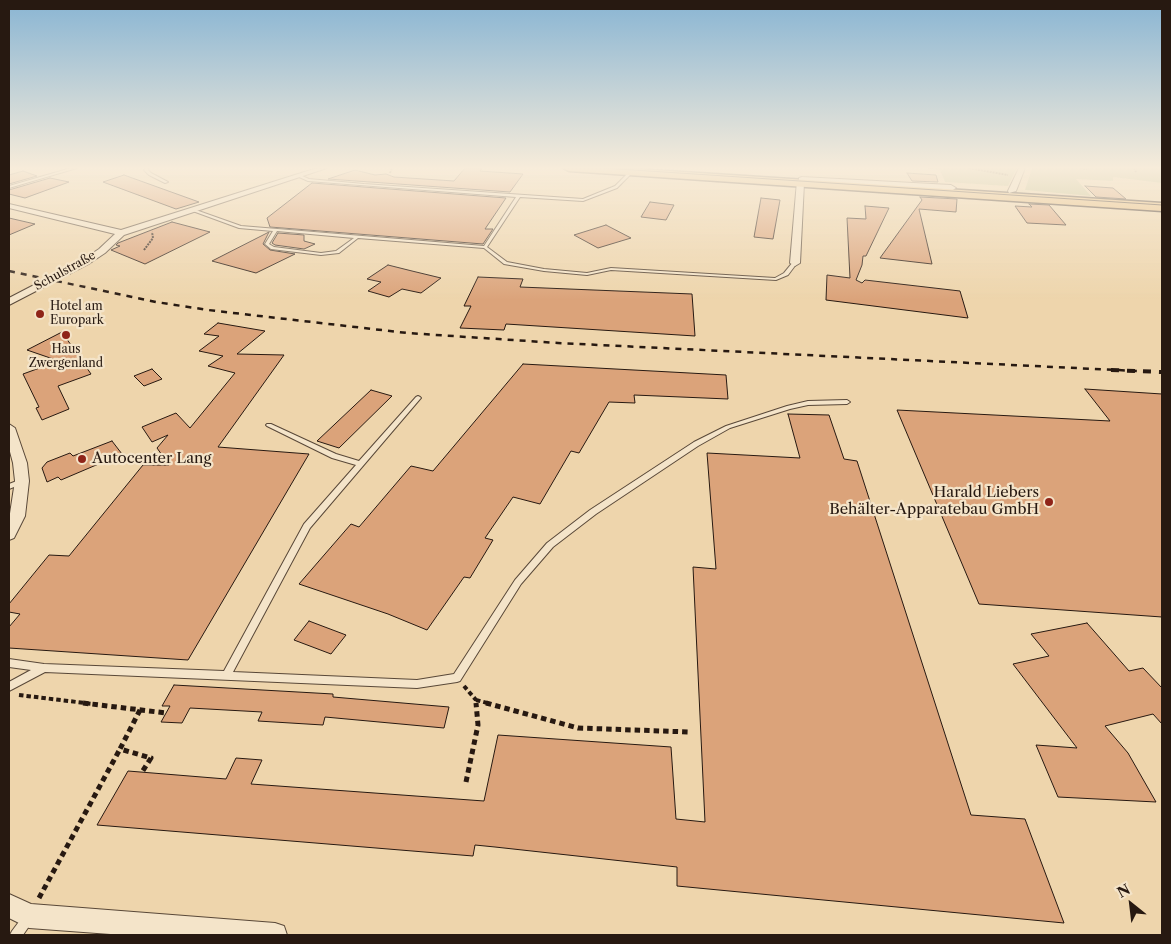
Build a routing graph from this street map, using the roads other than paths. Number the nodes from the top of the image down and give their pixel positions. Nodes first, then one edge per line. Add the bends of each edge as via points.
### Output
1 (34, 212) edge
2 (186, 212) edge
3 (198, 212) edge
4 (508, 212) edge
5 (800, 212) edge
6 (275, 231) junction
7 (121, 233) junction
8 (356, 238) junction
9 (485, 248) junction
10 (795, 263) joint
11 (9, 302) edge
12 (418, 398) dead end
13 (847, 402) dead end
14 (269, 425) dead end
15 (9, 428) edge
16 (360, 464) junction
17 (22, 481) junction
18 (9, 487) edge
19 (9, 534) edge
20 (9, 663) edge
21 (44, 668) junction
22 (226, 676) junction
23 (9, 687) edge
24 (18, 919) edge
25 (104, 929) edge
26 (275, 935) edge

1 - 7 street, Schulstraße
2 - 7 street
3 - 6 lane via 240,227
4 - 9 lane
5 - 10 street
6 - 8 lane
6 - 8 lane via 267,244 272,248 321,254 337,252
7 - 11 street, Schulstraße via 86,261
8 - 9 lane
9 - 10 lane via 506,263 587,274 610,269 776,279 786,274
12 - 16 lane
13 - 22 lane via 788,407 728,427 696,444 593,512 550,545 518,582 457,678 417,684
14 - 16 lane via 334,456
15 - 17 street
16 - 22 lane via 307,526
17 - 18 lane
17 - 19 street via 18,516
20 - 21 lane
21 - 22 lane
21 - 23 lane
24 - 25 street
25 - 26 street

